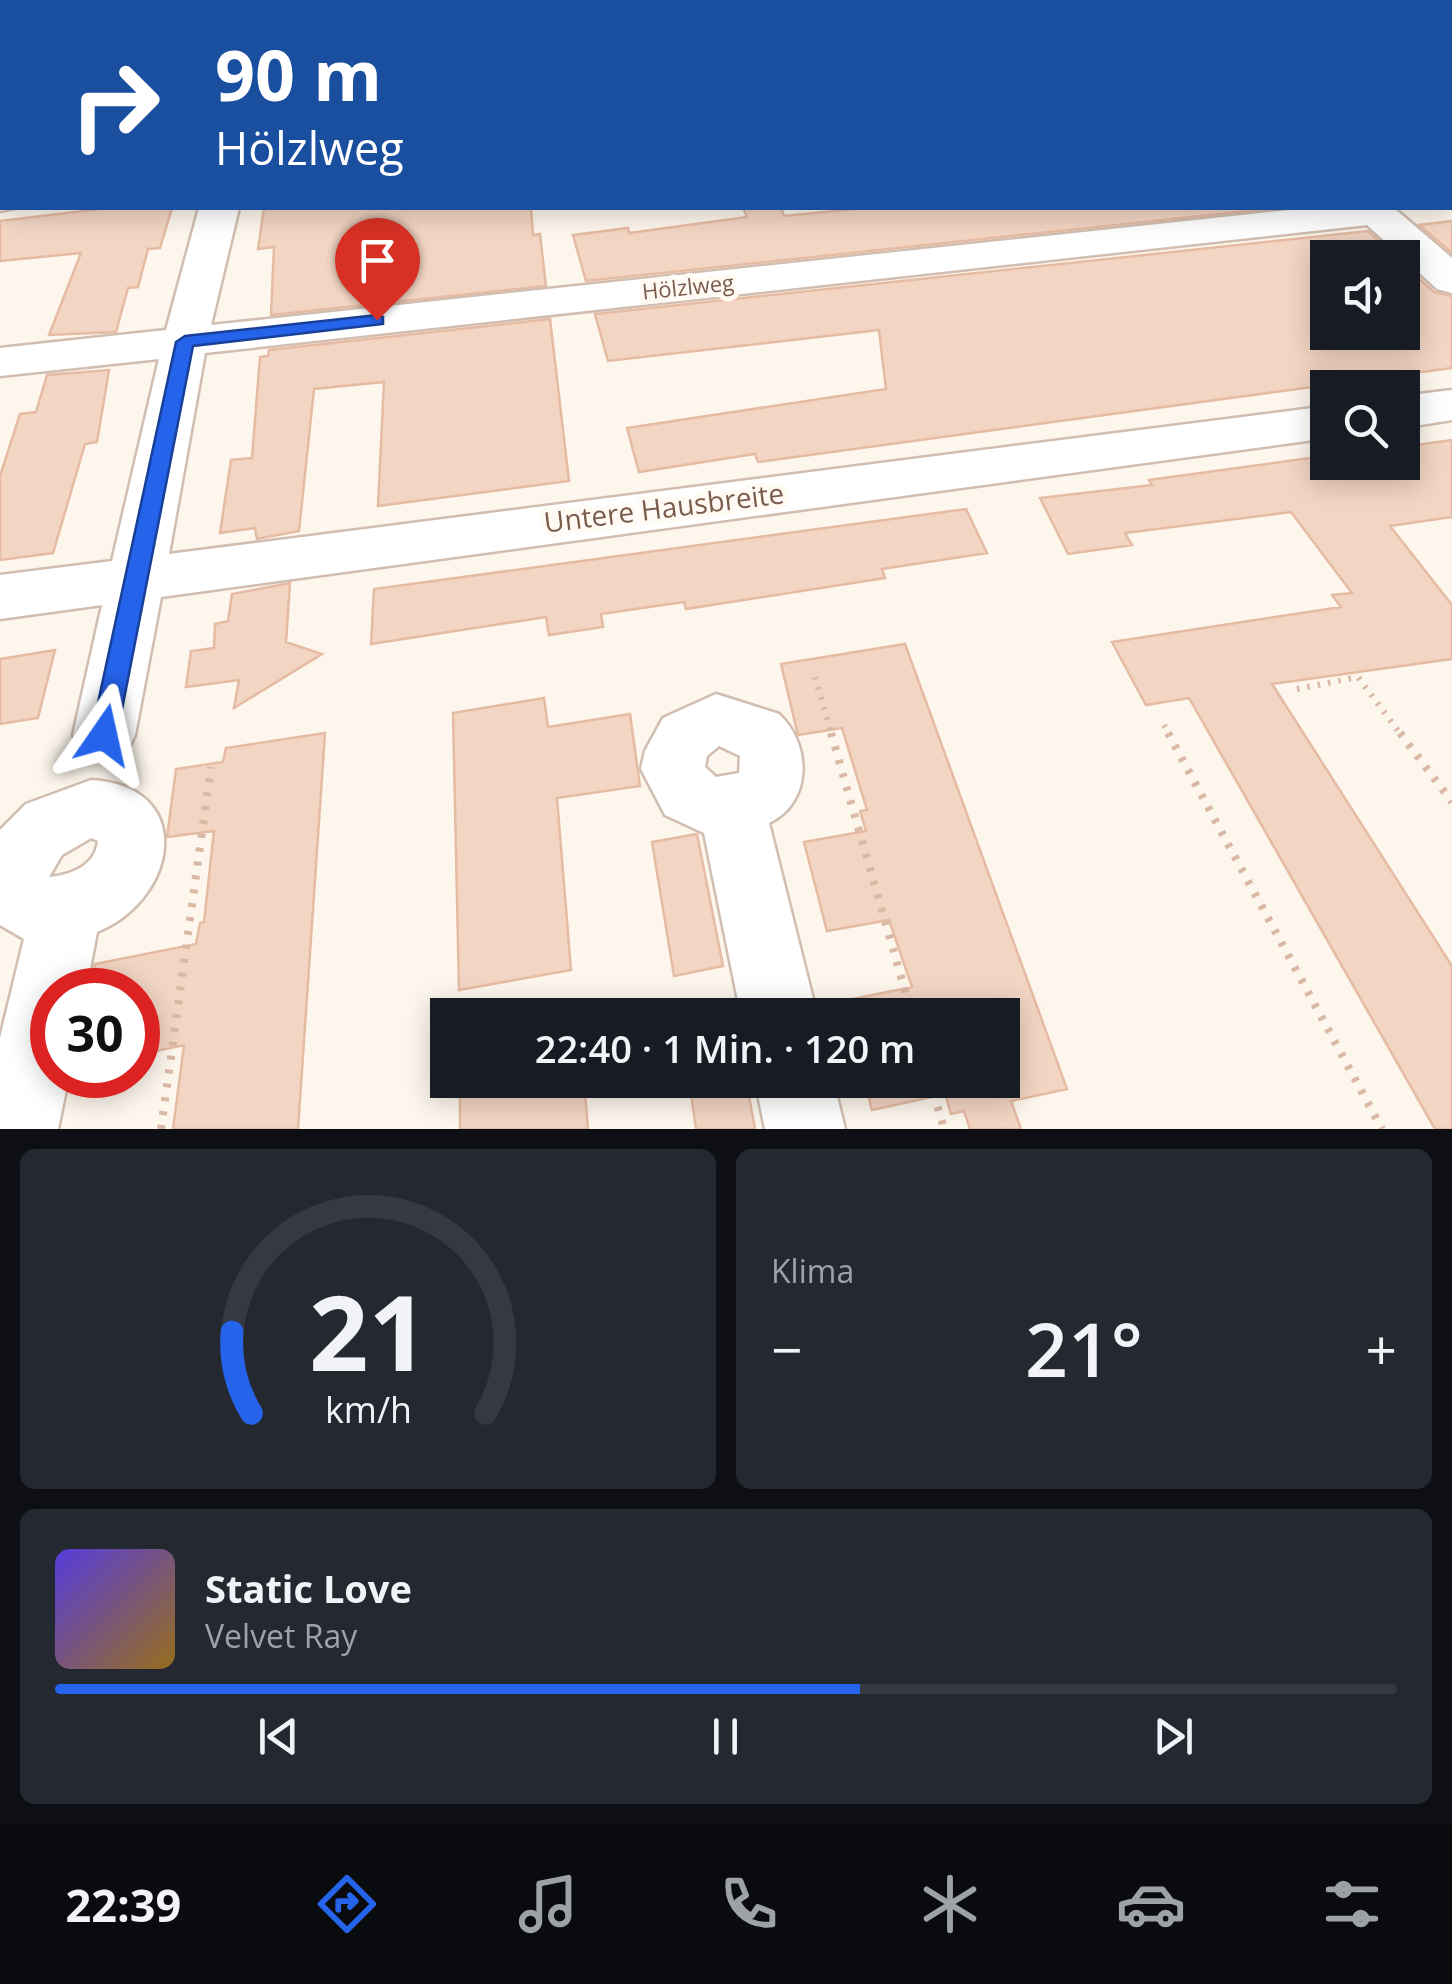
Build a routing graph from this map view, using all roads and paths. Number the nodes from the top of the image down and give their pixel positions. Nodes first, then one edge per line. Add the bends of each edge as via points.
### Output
1 (218, 210) edge
2 (1373, 210) edge
3 (1452, 280) edge
4 (185, 342) junction
5 (0, 362) edge
6 (1452, 406) edge
7 (1420, 410) edge
8 (1310, 424) edge
9 (134, 577) junction
10 (0, 597) edge
11 (815, 677) dead end
12 (1298, 688) dead end
13 (1164, 725) dead end
14 (104, 735) dead end
15 (211, 767) dead end
16 (1452, 802) edge
17 (732, 808) dead end
18 (66, 911) dead end
19 (775, 998) edge
20 (907, 998) edge
21 (798, 1098) edge
22 (935, 1098) edge
23 (18, 1129) edge
24 (160, 1129) edge
25 (805, 1129) edge
26 (944, 1129) edge
27 (1382, 1129) edge

1 - 4 street
2 - 3 street
2 - 4 street, Hölzlweg
4 - 5 street, Hölzlweg
4 - 9 street
6 - 7 street
8 - 9 street, Untere Hausbreite
9 - 10 street, Untere Hausbreite
9 - 14 street
11 - 20 path
12 - 16 path via 1358,676
13 - 27 path
15 - 24 path
17 - 19 street
18 - 23 street
21 - 25 street
22 - 26 path

